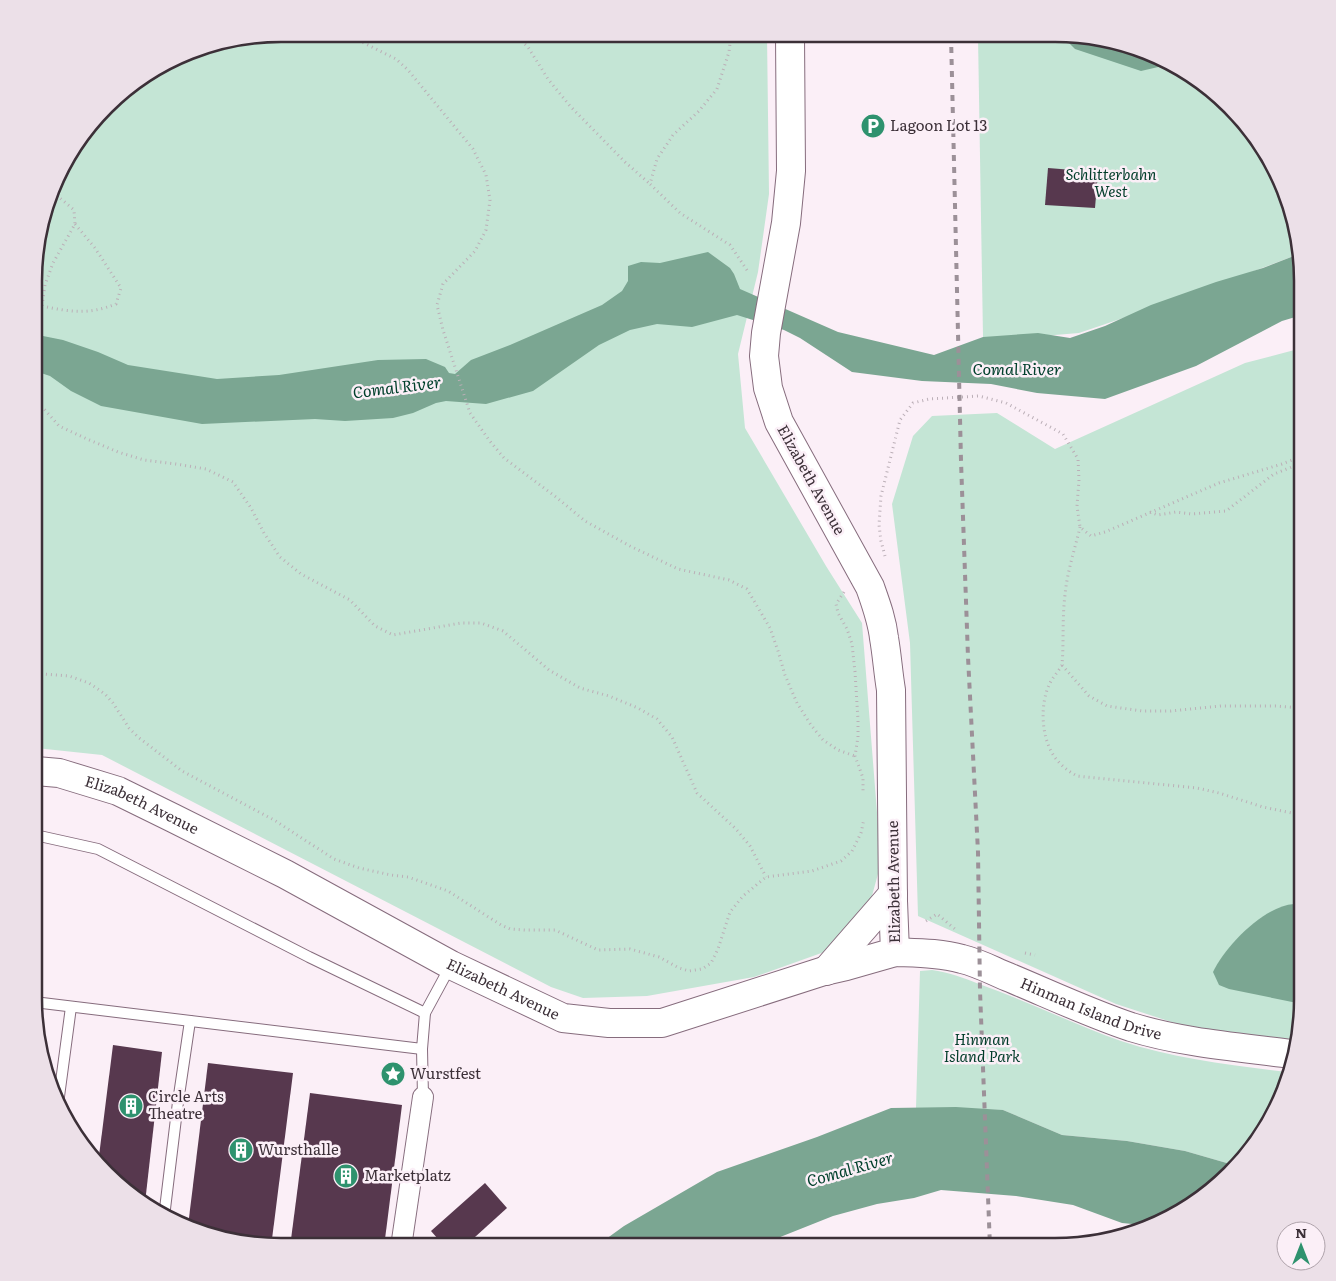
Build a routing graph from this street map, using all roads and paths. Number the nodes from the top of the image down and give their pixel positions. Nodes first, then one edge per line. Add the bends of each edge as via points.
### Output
1 (362, 42) edge
2 (523, 42) edge
3 (730, 42) edge
4 (790, 42) edge
5 (650, 184) junction
6 (58, 197) edge
7 (75, 224) junction
8 (750, 282) dead end
9 (42, 306) joint
10 (42, 407) edge
11 (1294, 459) edge
12 (1294, 466) edge
13 (1150, 512) junction
14 (1080, 527) junction
15 (863, 575) junction
16 (1062, 665) junction
17 (42, 674) edge
18 (1294, 707) edge
19 (855, 756) junction
20 (42, 772) edge
21 (863, 793) dead end
22 (1294, 814) edge
23 (864, 817) dead end
24 (42, 837) edge
25 (766, 877) junction
26 (893, 894) junction
27 (895, 952) junction
28 (451, 965) junction
29 (826, 971) junction
30 (42, 1003) edge
31 (71, 1007) junction
32 (425, 1013) junction
33 (190, 1021) junction
34 (422, 1049) junction
35 (1287, 1053) edge
36 (60, 1089) edge
37 (423, 1098) joint
38 (165, 1208) edge
39 (402, 1238) edge

1 - 19 path via 396,59 408,70 473,150 486,175 490,200 486,230 474,251 443,284 437,305 470,413 504,458 585,521 678,569 729,580 747,589 770,628 784,675 811,725 823,740
2 - 5 path via 570,106
3 - 5 path via 717,89 673,135 657,159
4 - 15 street, Elizabeth Avenue via 791,171 786,223 766,333 764,356 768,388 779,422
5 - 8 path via 680,213 730,244 749,273
6 - 7 path via 74,210
7 - 9 path via 53,263
7 - 9 path via 122,288 116,304 85,312
10 - 25 path via 59,426 118,452 144,460 206,469 233,482 280,557 300,574 350,600 375,626 393,635 481,623 503,631 549,670 580,688 609,696 657,719 672,736 697,793 750,846
11 - 13 path via 1219,483
12 - 13 path via 1274,474 1226,511 1158,515
13 - 14 path via 1091,536
14 - 15 path via 1078,458 1063,434 1006,403 979,396 929,399 913,403 900,420 881,496 879,525 887,562
14 - 16 path via 1065,593
15 - 19 path via 847,587 836,604 852,644 858,720
15 - 26 street, Elizabeth Avenue via 880,616 891,690
16 - 18 path via 1089,696 1107,706 1142,711 1221,706
16 - 22 path via 1044,699 1043,716 1054,755 1066,770 1077,776 1197,788
17 - 25 path via 69,676 89,682 113,703 138,737 182,771 274,820 334,859 359,868 408,877 448,891 510,929 555,930 598,950 630,949 659,957 689,971 702,969 711,963 718,949 730,912
19 - 21 path via 863,778
20 - 28 street, Elizabeth Avenue via 59,773 118,791 285,874
23 - 25 path via 852,851 841,861 812,871
24 - 32 lane via 98,849
26 - 27 street, Elizabeth Avenue
26 - 29 street
27 - 29 street, Elizabeth Avenue
27 - 35 street, Hinman Island Drive via 932,953 980,964 1132,1027 1191,1041
28 - 29 street, Elizabeth Avenue via 563,1018 609,1023 662,1023
28 - 32 lane
30 - 31 lane
31 - 33 lane
31 - 36 lane
32 - 34 lane
33 - 34 lane
33 - 38 lane
34 - 37 lane
37 - 39 street

